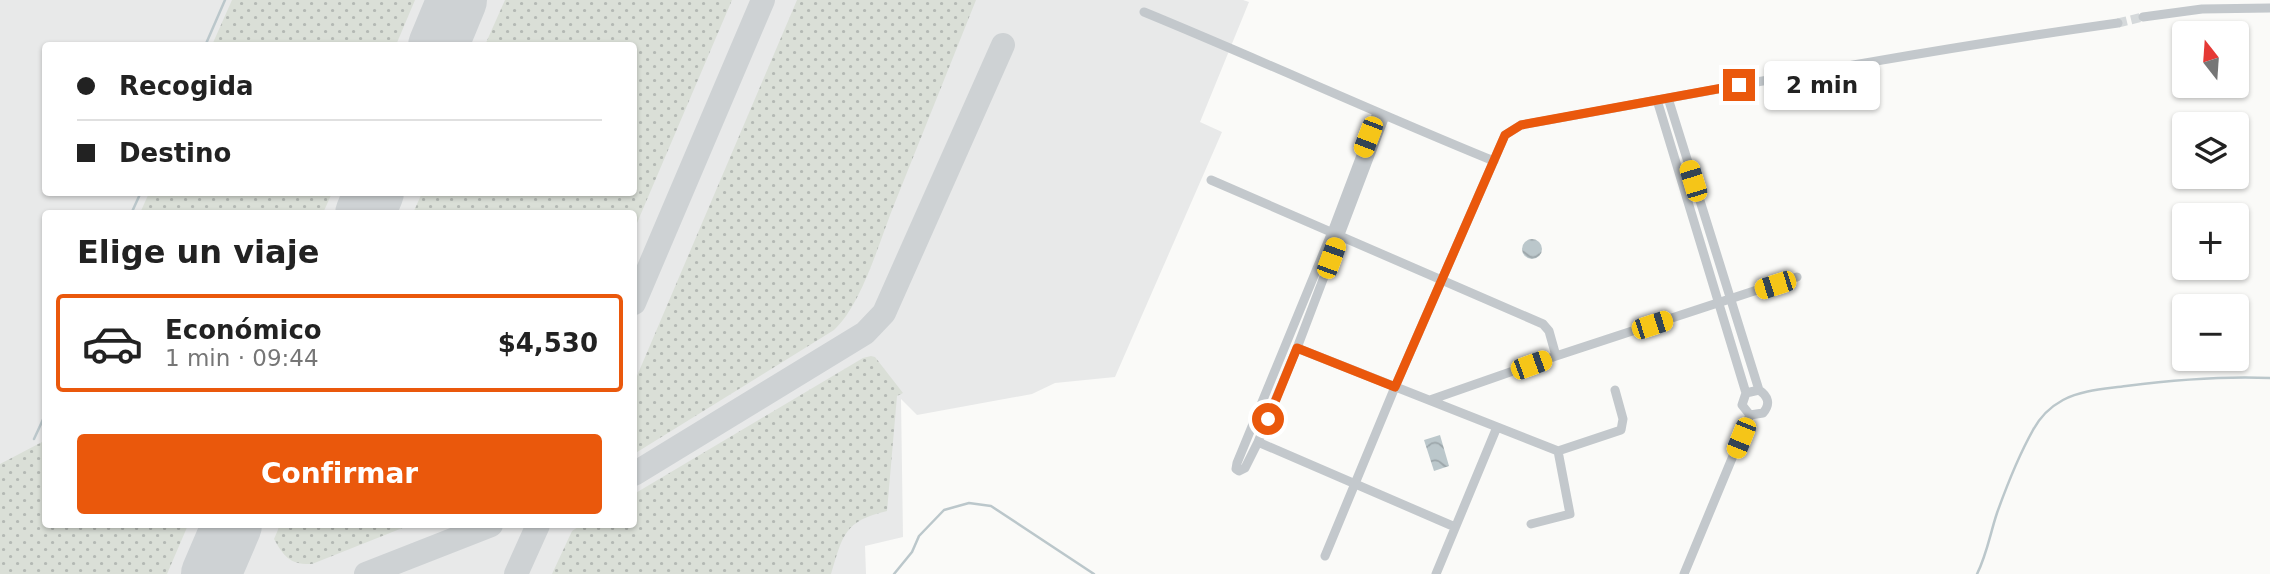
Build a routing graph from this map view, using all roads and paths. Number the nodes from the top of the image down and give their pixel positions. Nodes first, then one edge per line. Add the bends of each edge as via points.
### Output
1 (2270, 8) edge
2 (1144, 12) dead end
3 (2143, 17) tunnel mouth
4 (2118, 23) tunnel mouth
5 (1668, 98) junction
6 (1657, 100) junction
7 (1381, 115) junction
8 (1493, 161) junction
9 (1210, 180) dead end
10 (1336, 234) junction
11 (1797, 277) dead end
12 (1441, 280) junction
13 (1731, 299) junction
14 (1719, 303) junction
15 (1297, 348) junction
16 (1556, 356) junction
17 (1395, 387) junction
18 (1615, 390) dead end
19 (1759, 390) junction
20 (1746, 393) junction
21 (1430, 400) junction
22 (1750, 415) junction
23 (1497, 427) junction
24 (1258, 442) junction
25 (1558, 451) junction
26 (1356, 484) junction
27 (1531, 524) dead end
28 (1455, 527) junction
29 (1325, 556) dead end
30 (1436, 574) edge
31 (1684, 574) edge

1 - 3 street via 2202,9
2 - 7 street
4 - 5 street
5 - 6 street
5 - 13 street
6 - 8 street via 1521,125 1505,135
6 - 14 street
7 - 8 street
7 - 10 street
8 - 12 street
9 - 10 street
10 - 12 street
10 - 15 street
10 - 24 street via 1236,469 1245,468
11 - 13 street
12 - 16 street via 1543,324
12 - 17 street
13 - 14 street
13 - 19 street
14 - 16 street
14 - 20 street
15 - 17 street
15 - 24 street
16 - 21 street
17 - 21 street
17 - 26 street
18 - 25 street via 1623,419 1621,430
19 - 20 street
19 - 22 street via 1765,394 1767,408 1757,416
20 - 22 street via 1742,405
21 - 23 street
22 - 31 street
23 - 25 street
23 - 28 street
24 - 26 street
25 - 27 street via 1570,514
26 - 28 street
26 - 29 street
28 - 30 street

